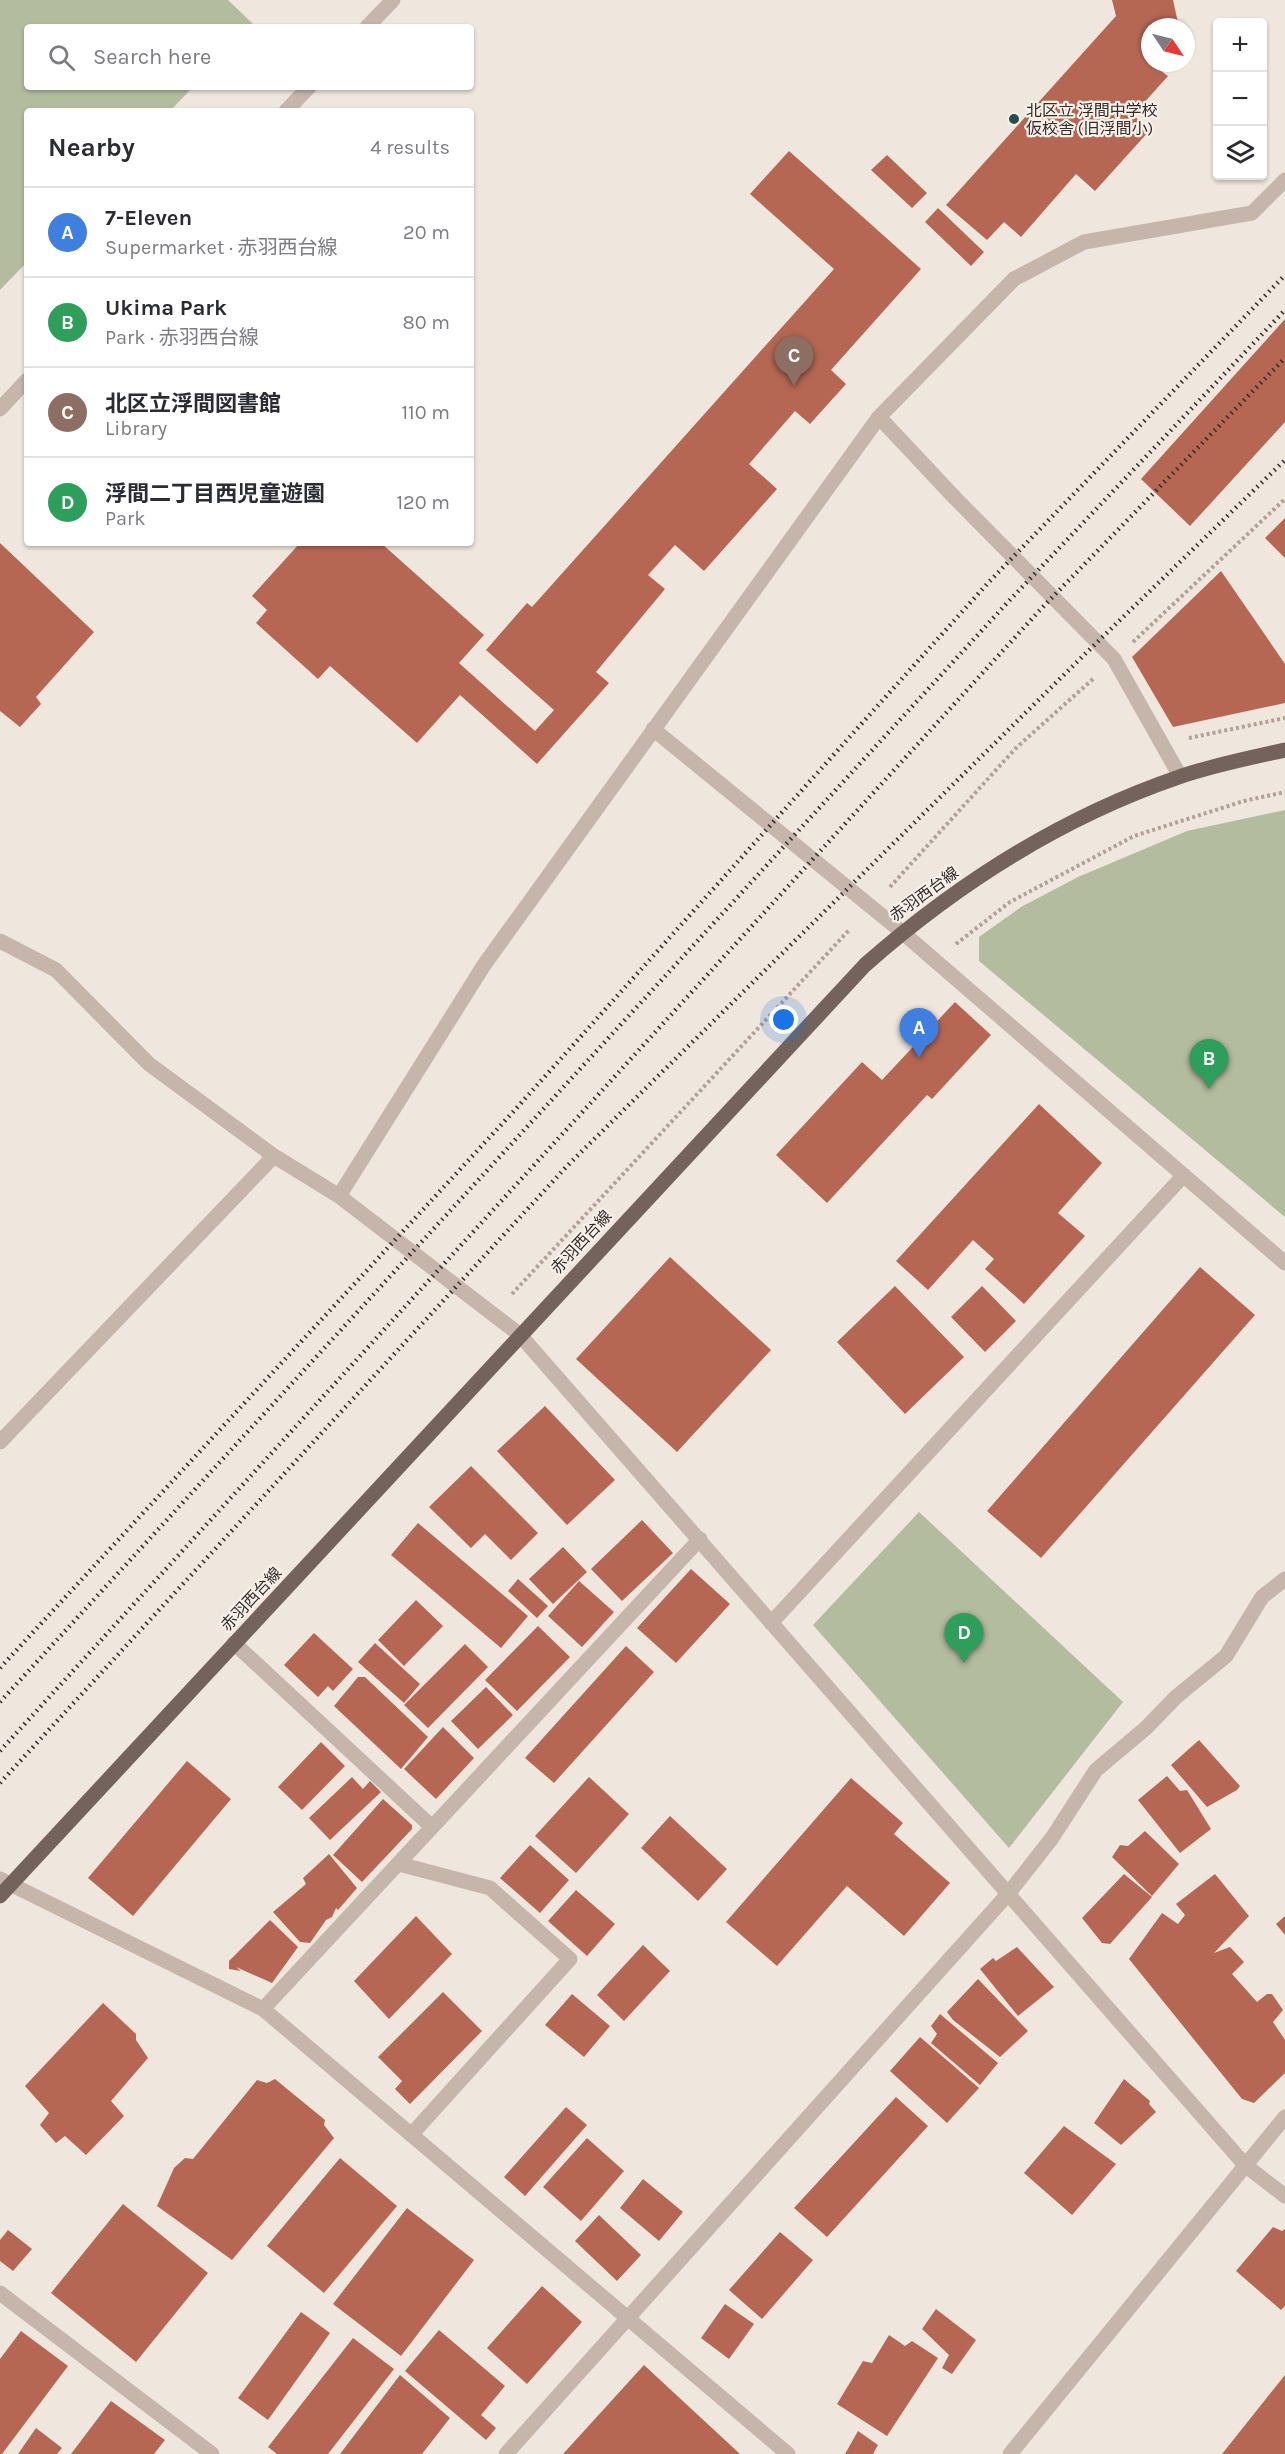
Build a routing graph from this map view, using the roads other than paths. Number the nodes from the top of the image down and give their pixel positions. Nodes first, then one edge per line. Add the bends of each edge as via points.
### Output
1 (393, 0) edge
2 (370, 24) edge
3 (306, 90) edge
4 (289, 108) edge
5 (1285, 180) edge
6 (24, 383) edge
7 (0, 409) edge
8 (879, 417) junction
9 (653, 729) junction
10 (1285, 750) edge
11 (1180, 776) junction
12 (902, 932) junction
13 (0, 941) edge
14 (274, 1156) junction
15 (1184, 1175) junction
16 (339, 1196) junction
17 (1285, 1263) edge
18 (520, 1335) junction
19 (0, 1442) edge
20 (700, 1539) junction
21 (1285, 1579) edge
22 (771, 1623) junction
23 (234, 1643) junction
24 (432, 1827) junction
25 (399, 1864) junction
26 (4, 1887) edge
27 (1008, 1894) junction
28 (262, 2009) junction
29 (1285, 2117) edge
30 (411, 2135) junction
31 (1245, 2165) junction
32 (1285, 2196) edge
33 (0, 2293) edge
34 (627, 2319) junction
35 (212, 2454) edge
36 (506, 2454) edge
37 (788, 2454) edge
38 (1010, 2454) edge

1 - 2 street
3 - 4 street
5 - 8 street via 1252,213 1084,242 1014,279
6 - 7 street
8 - 9 street
8 - 11 street via 1114,659
9 - 12 street
9 - 16 street via 484,964
10 - 11 main road, 赤羽西台線
11 - 12 main road, 赤羽西台線 via 1054,831 995,865
12 - 15 street
12 - 18 main road, 赤羽西台線 via 858,972
13 - 14 street via 56,970 149,1064
14 - 16 street
14 - 19 street
15 - 17 street
15 - 22 street
16 - 18 street
18 - 20 street
18 - 23 main road, 赤羽西台線
20 - 22 street
20 - 24 street
21 - 27 street via 1262,1597 1226,1656 1096,1770 1052,1838
22 - 27 street
23 - 24 street
23 - 26 main road, 赤羽西台線
24 - 25 street
25 - 28 street
25 - 30 street via 490,1888 570,1959
26 - 28 street
27 - 31 street
27 - 34 street
28 - 30 street
29 - 31 street
30 - 34 street
31 - 32 street
31 - 38 street
33 - 35 street
34 - 36 street
34 - 37 street

